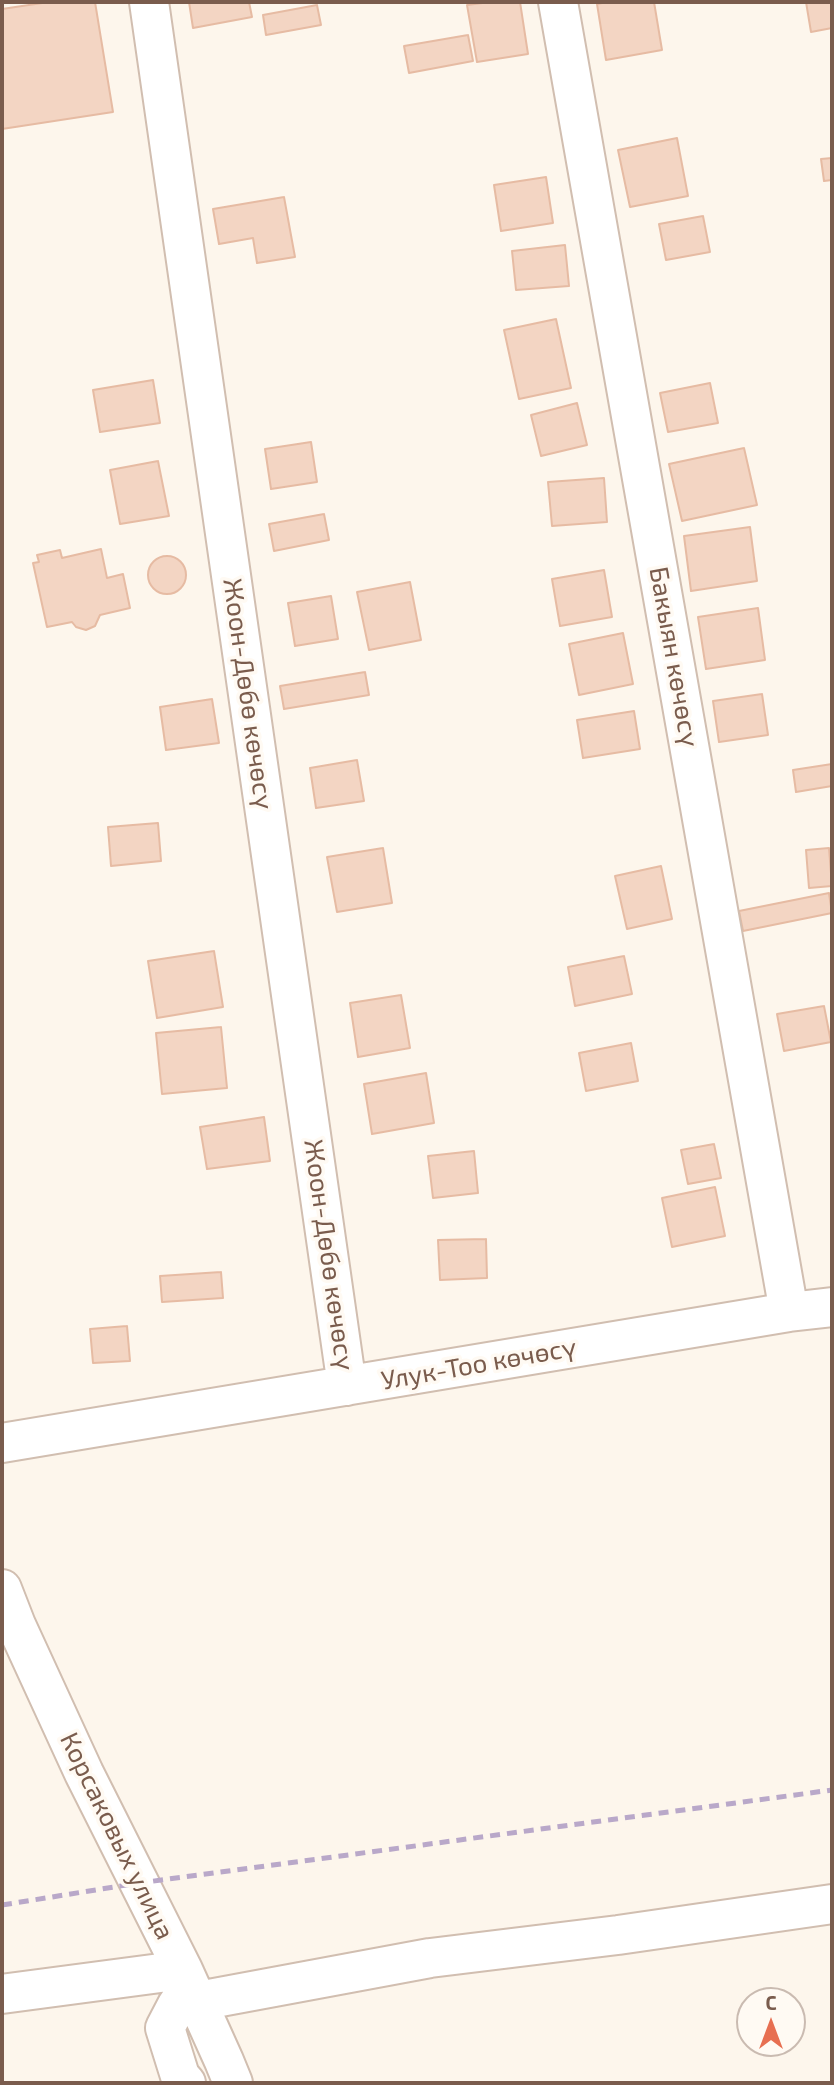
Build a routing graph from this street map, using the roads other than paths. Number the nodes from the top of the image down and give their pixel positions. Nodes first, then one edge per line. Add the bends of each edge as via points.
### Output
1 (149, 2) edge
2 (558, 2) edge
3 (832, 1307) edge
4 (789, 1312) junction
5 (347, 1387) junction
6 (2, 1443) edge
7 (2, 1589) edge
8 (832, 1904) edge
9 (190, 1985) junction
10 (2, 1994) edge
11 (186, 2083) edge
12 (233, 2083) edge

1 - 5 street, Жоон-Дөбө көчөсү
2 - 4 street, Бакыян көчөсү
3 - 4 street, Улук-Тоо көчөсү
4 - 5 street, Улук-Тоо көчөсү
5 - 6 street, Улук-Тоо көчөсү
7 - 9 street, Корсаковых улица via 84,1773
8 - 9 street via 618,1935
9 - 10 street
9 - 11 street via 165,2028
9 - 12 street, Корсаковых улица

